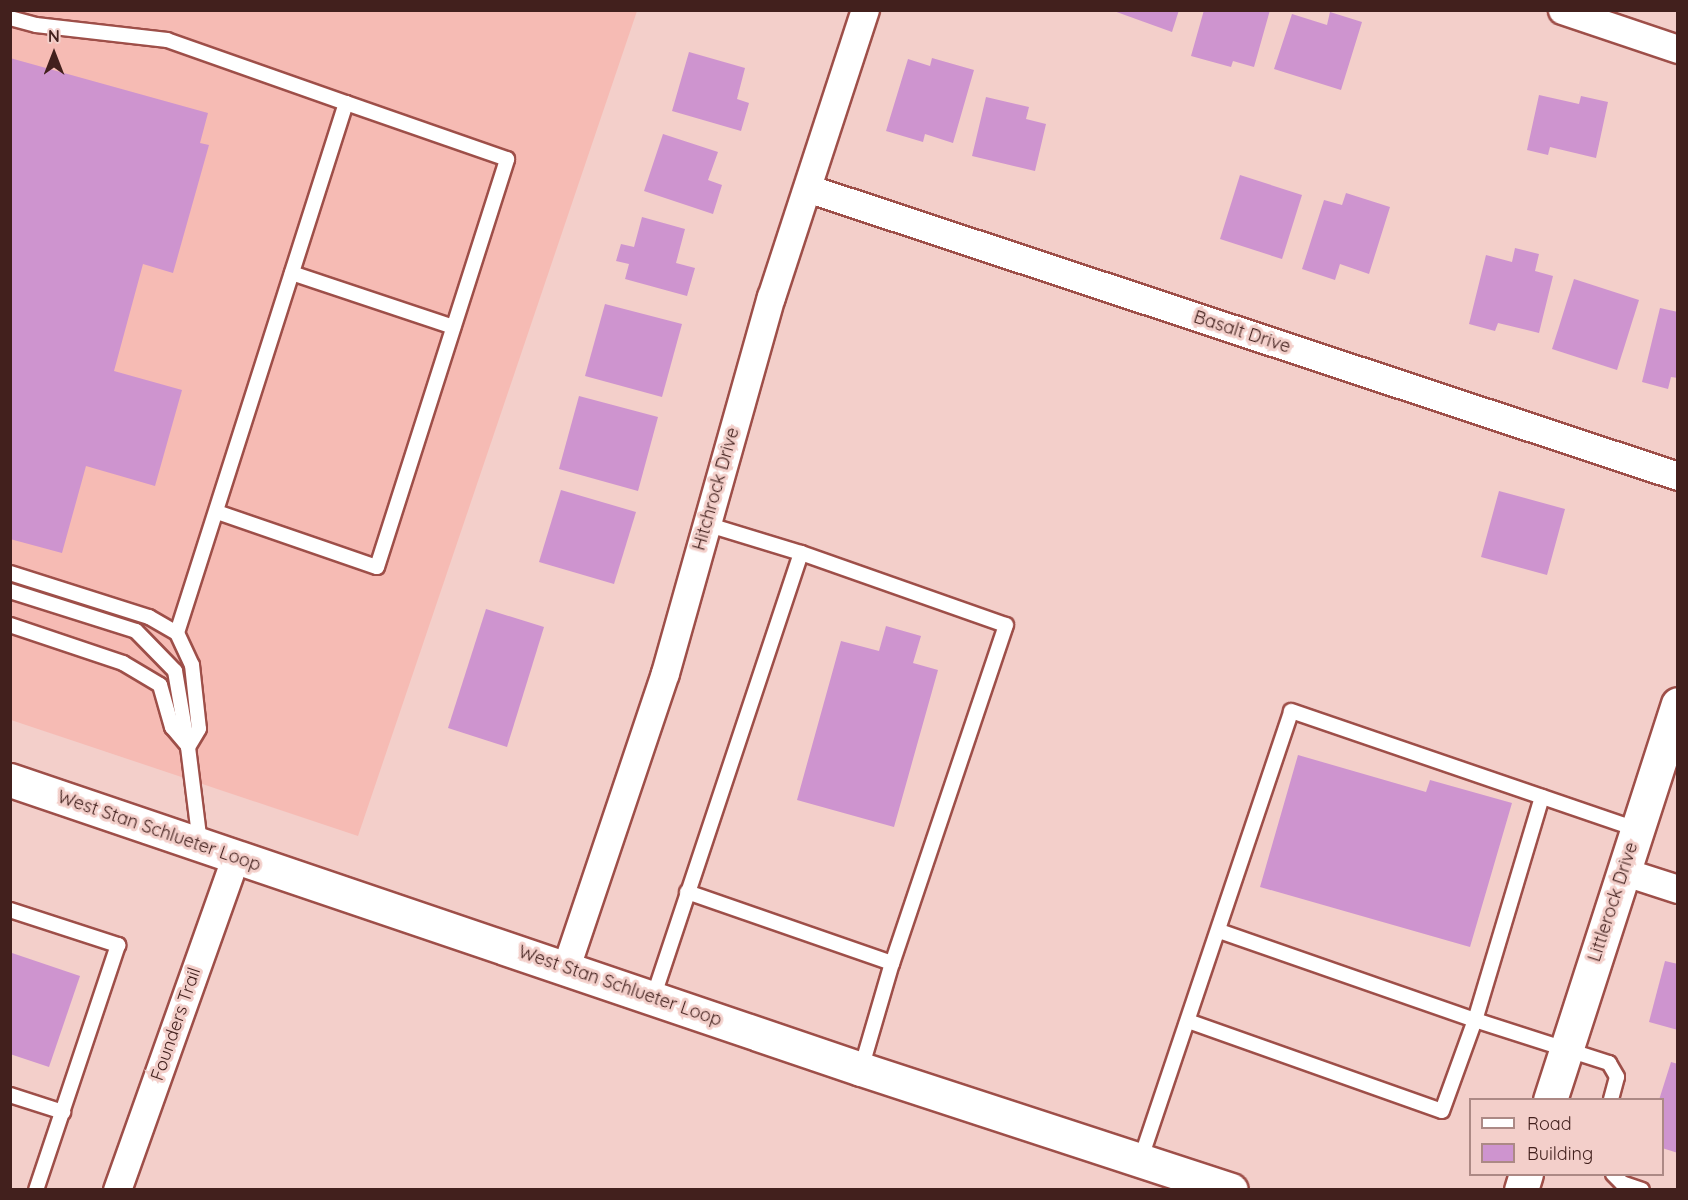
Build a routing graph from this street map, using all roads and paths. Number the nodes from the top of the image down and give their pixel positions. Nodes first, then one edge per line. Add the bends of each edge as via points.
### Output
1 (865, 10) edge
2 (1562, 10) edge
3 (10, 18) edge
4 (1677, 49) edge
5 (346, 103) junction
6 (807, 188) junction
7 (292, 273) junction
8 (453, 327) junction
9 (1677, 476) edge
10 (217, 512) junction
11 (706, 524) junction
12 (801, 552) junction
13 (10, 573) edge
14 (10, 591) edge
15 (10, 625) edge
16 (177, 633) junction
17 (1677, 704) edge
18 (188, 747) junction
19 (10, 780) edge
20 (1542, 797) junction
21 (1636, 830) junction
22 (200, 843) junction
23 (234, 858) junction
24 (1622, 871) junction
25 (1677, 889) edge
26 (687, 892) junction
27 (10, 910) edge
28 (1219, 931) junction
29 (892, 963) junction
30 (567, 967) junction
31 (653, 998) junction
32 (1475, 1020) junction
33 (1188, 1021) junction
34 (1565, 1052) junction
35 (861, 1069) junction
36 (10, 1095) edge
37 (1551, 1098) edge
38 (1612, 1098) edge
39 (63, 1112) junction
40 (1141, 1158) junction
41 (1615, 1176) edge
42 (1183, 1182) edge
43 (36, 1190) edge
44 (117, 1190) edge
45 (1231, 1190) edge
46 (1642, 1190) edge

1 - 6 street, Hitchrock Drive
2 - 4 street
3 - 5 lane via 36,25 167,40
5 - 7 lane
5 - 8 lane via 507,159
6 - 9 street, Basalt Drive
6 - 11 street, Hitchrock Drive via 771,297
7 - 8 lane
7 - 10 lane
8 - 10 lane via 377,567
10 - 16 lane
11 - 12 lane
11 - 30 street, Hitchrock Drive via 665,673
12 - 26 lane
12 - 29 lane via 1006,625
13 - 16 lane via 149,617
14 - 18 lane via 135,631 175,671
15 - 18 lane via 123,663 160,686 172,727
16 - 18 lane via 192,665 199,729
17 - 21 main road, Littlerock Drive
18 - 22 lane
19 - 22 main road, West Stan Schlueter Loop
20 - 21 lane
20 - 28 lane via 1291,711
20 - 32 lane
21 - 24 main road, Littlerock Drive
22 - 23 main road, West Stan Schlueter Loop
23 - 30 main road, West Stan Schlueter Loop
23 - 44 street, Founders Trail
24 - 25 street
24 - 34 main road, Littlerock Drive
26 - 29 lane
26 - 31 lane
27 - 39 lane via 118,945
28 - 32 lane
28 - 33 lane
29 - 35 lane
30 - 31 main road, West Stan Schlueter Loop
31 - 35 main road, West Stan Schlueter Loop
32 - 33 lane via 1442,1111
32 - 34 lane
33 - 40 lane
34 - 37 main road, Littlerock Drive
34 - 38 lane via 1610,1064 1617,1077
35 - 40 main road, West Stan Schlueter Loop
36 - 39 lane
39 - 43 lane
40 - 42 main road, West Stan Schlueter Loop
41 - 46 lane
42 - 45 main road, West Stan Schlueter Loop

